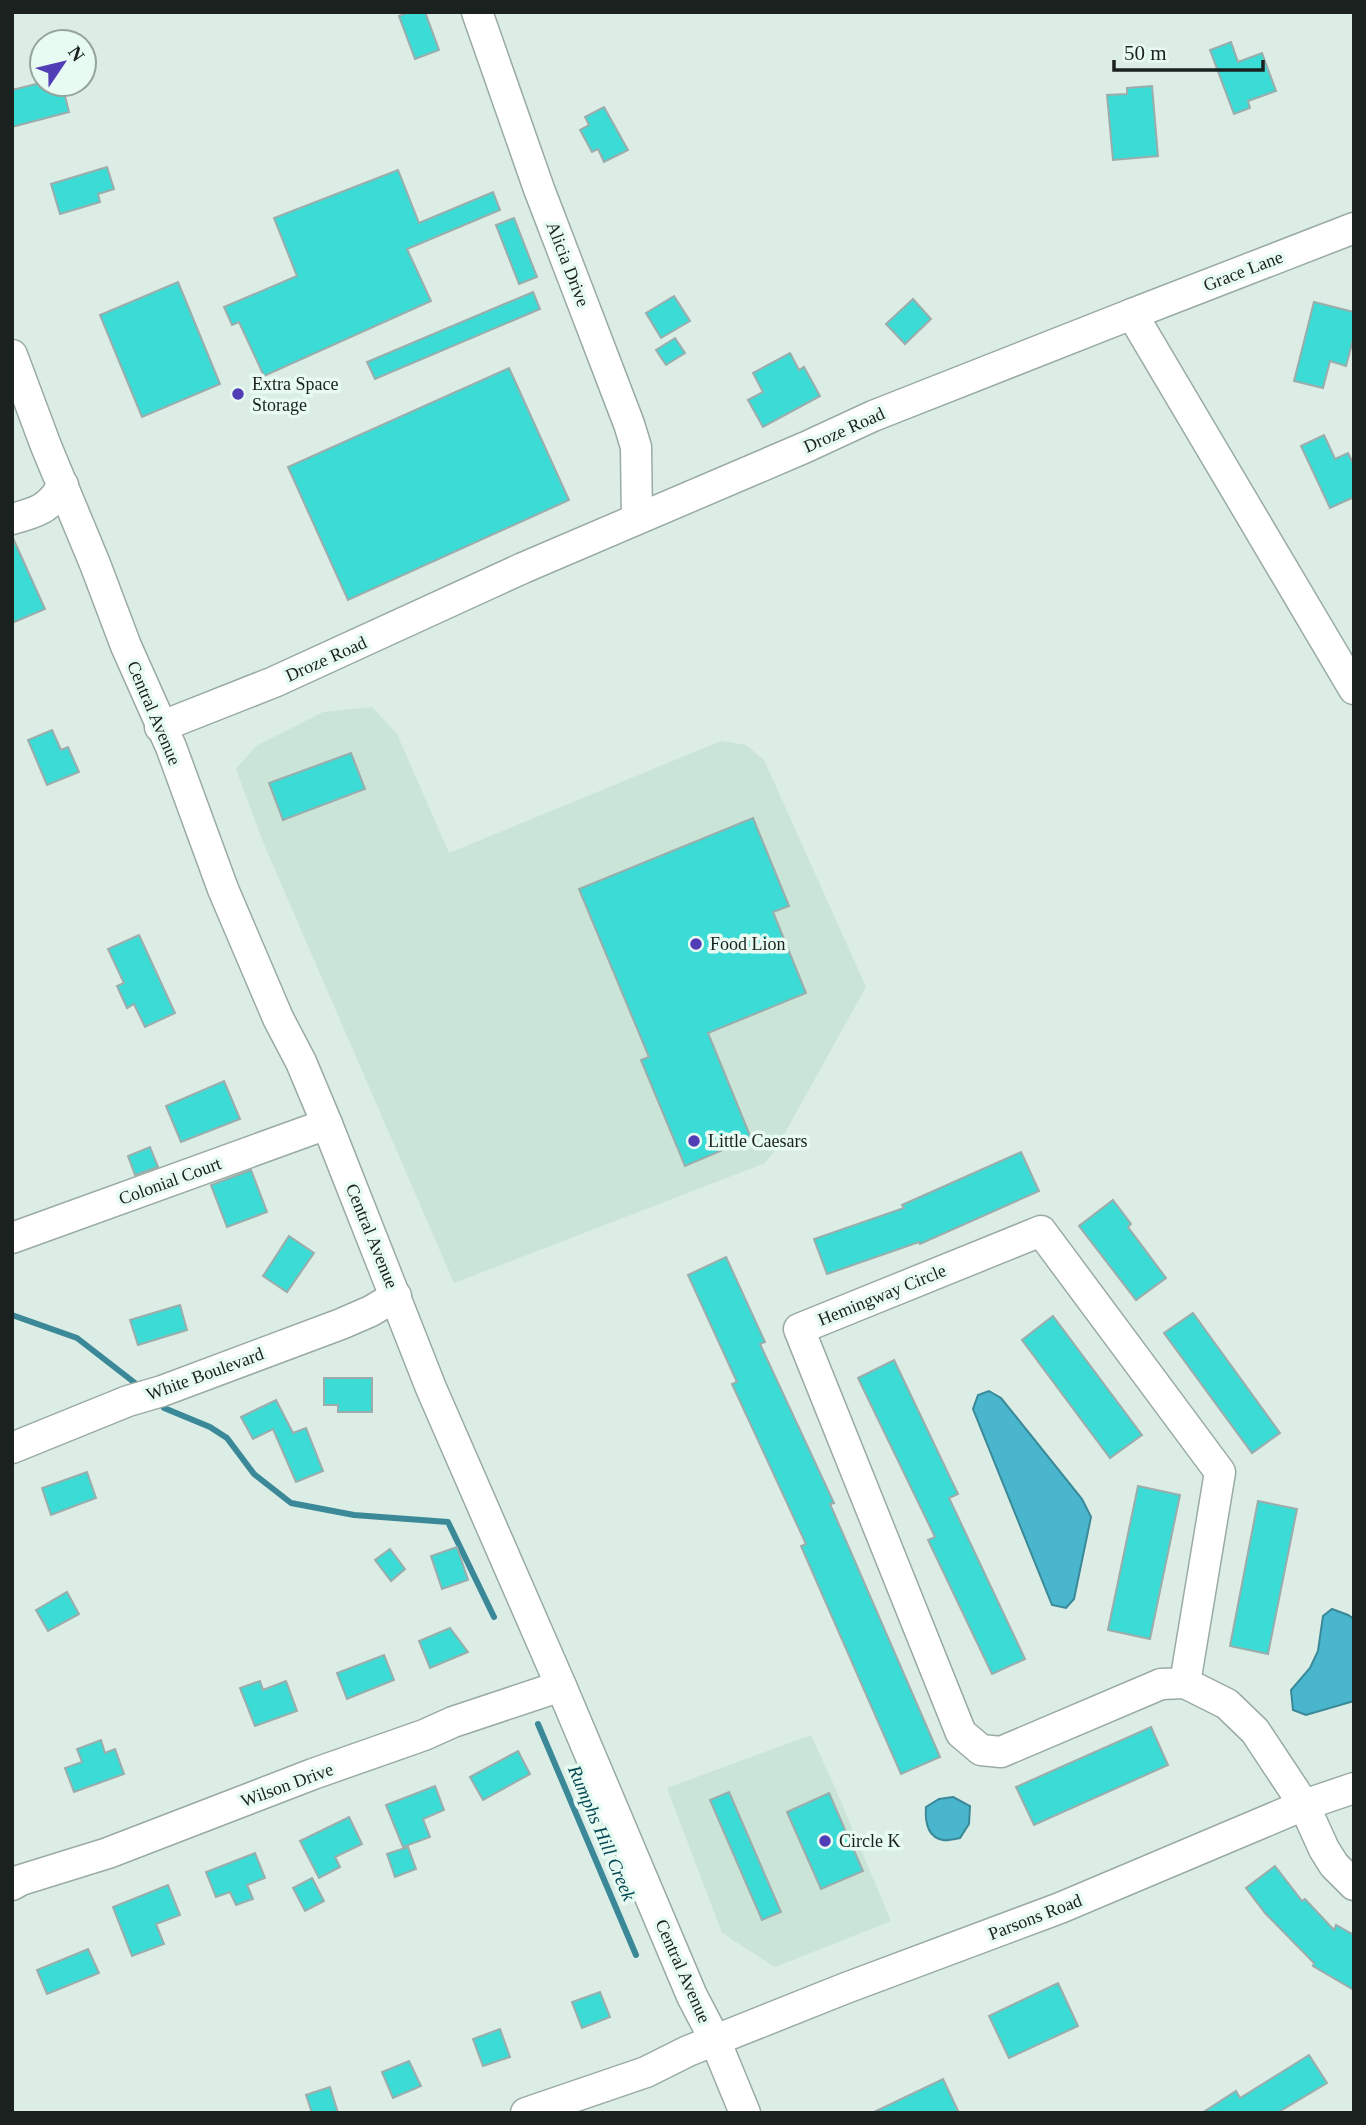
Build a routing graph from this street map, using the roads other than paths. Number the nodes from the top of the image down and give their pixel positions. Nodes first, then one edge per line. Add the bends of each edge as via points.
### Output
1 (477, 12) edge
2 (1354, 228) edge
3 (1132, 314) junction
4 (12, 355) edge
5 (63, 485) junction
6 (12, 519) edge
7 (637, 519) junction
8 (1354, 690) edge
9 (160, 727) junction
10 (327, 1124) junction
11 (12, 1238) edge
12 (396, 1296) junction
13 (12, 1448) edge
14 (1185, 1683) junction
15 (561, 1685) junction
16 (1354, 1788) edge
17 (1304, 1805) junction
18 (12, 1885) edge
19 (1354, 1885) edge
20 (715, 2040) junction
21 (526, 2113) edge
22 (745, 2113) edge

1 - 7 street, Alicia Drive via 629,424 636,447
2 - 3 street, Grace Lane
3 - 7 street, Droze Road via 873,416
3 - 8 street
4 - 5 street, Central Avenue
5 - 6 street via 52,503
5 - 9 street, Central Avenue
7 - 9 street, Droze Road via 274,682
9 - 10 street, Central Avenue via 223,889
10 - 11 street, Colonial Court
10 - 12 street, Central Avenue
12 - 13 street, White Boulevard via 341,1324
12 - 15 street, Central Avenue via 431,1388
14 - 14 street, Hemingway Circle via 1161,1684 1001,1752 981,1750 961,1733 799,1329 1041,1231 1220,1472
14 - 17 street via 1227,1704 1255,1731
15 - 18 street, Wilson Drive
15 - 20 street, Central Avenue via 692,1996
16 - 17 street, Parsons Road
17 - 19 street via 1324,1849
17 - 20 street, Parsons Road via 1060,1908
20 - 21 street, Parsons Road via 646,2072
20 - 22 street, Central Avenue

